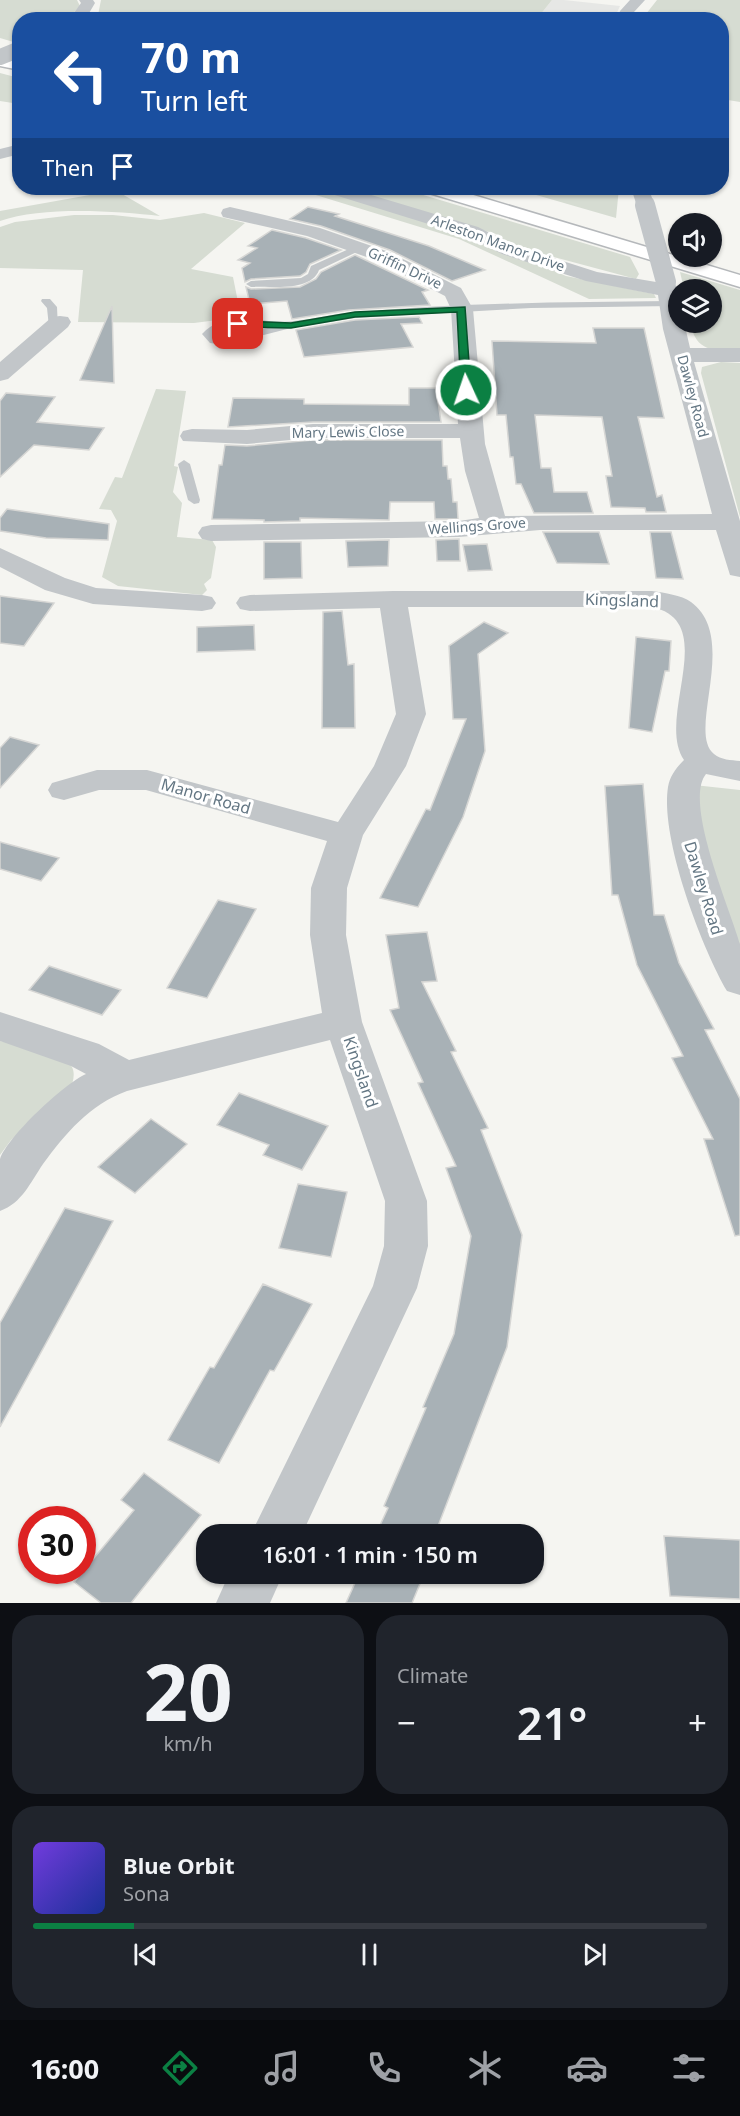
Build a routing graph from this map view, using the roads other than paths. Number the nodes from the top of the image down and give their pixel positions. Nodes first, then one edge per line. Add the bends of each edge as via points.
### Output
1 (638, 0) edge
2 (627, 12) edge
3 (354, 195) edge
4 (455, 195) edge
5 (510, 195) edge
6 (642, 196) edge
7 (230, 213) dead end
8 (266, 221) junction
9 (243, 235) dead end
10 (668, 241) edge
11 (360, 247) junction
12 (722, 256) edge
13 (740, 262) edge
14 (740, 281) edge
15 (251, 284) dead end
16 (667, 292) junction
17 (46, 301) dead end
18 (462, 309) junction
19 (57, 324) joint
20 (291, 325) junction
21 (682, 355) junction
22 (740, 355) edge
23 (0, 374) edge
24 (468, 431) junction
25 (184, 464) joint
26 (194, 500) dead end
27 (494, 523) junction
28 (727, 523) junction
29 (221, 538) dead end
30 (0, 556) edge
31 (740, 569) edge
32 (393, 599) junction
33 (202, 603) dead end
34 (250, 603) dead end
35 (701, 761) junction
36 (740, 771) edge
37 (64, 790) dead end
38 (346, 835) junction
39 (740, 981) edge
40 (343, 1022) junction
41 (0, 1026) edge
42 (125, 1076) junction
43 (0, 1193) edge
44 (281, 1524) edge
45 (252, 1584) edge
46 (242, 1603) edge

1 - 2 street
3 - 16 street, Arleston Manor Drive via 471,231 509,250 593,278
4 - 14 highway
5 - 10 highway
6 - 16 street, Dawley Road, bridge
7 - 8 street, Griffin Drive
8 - 9 street
8 - 11 street, Griffin Drive
11 - 15 lane via 315,268 312,276 303,281
11 - 18 street, Griffin Drive via 438,282 454,292
12 - 13 highway
16 - 18 lane
16 - 21 street, Dawley Road
17 - 19 lane
18 - 20 lane via 355,315
18 - 24 street
19 - 23 street
20 - 20 lane via 225,342 207,338 217,328 238,324
21 - 22 street
21 - 28 street, Dawley Road
24 - 25 street, Mary Lewis Close via 313,431 248,437 192,427
24 - 27 street
25 - 26 lane
27 - 28 street, Wellings Grove
27 - 29 street, Wellings Grove via 459,529
28 - 31 street, Dawley Road
30 - 33 street via 55,584 93,596
32 - 34 street, Kingsland
32 - 35 street, Kingsland via 652,599 685,609 693,619 701,661 688,735
32 - 38 street, Kingsland via 411,714 390,766
35 - 36 street
35 - 39 street, Dawley Road via 688,774 684,788 688,841 720,941
37 - 38 street, Manor Road via 97,780 147,780
38 - 40 street, Kingsland via 328,888 328,935
40 - 42 street
40 - 44 street, Kingsland via 406,1201 406,1246 395,1288
41 - 42 street via 85,1055
42 - 43 street via 94,1088 58,1117
45 - 46 street

